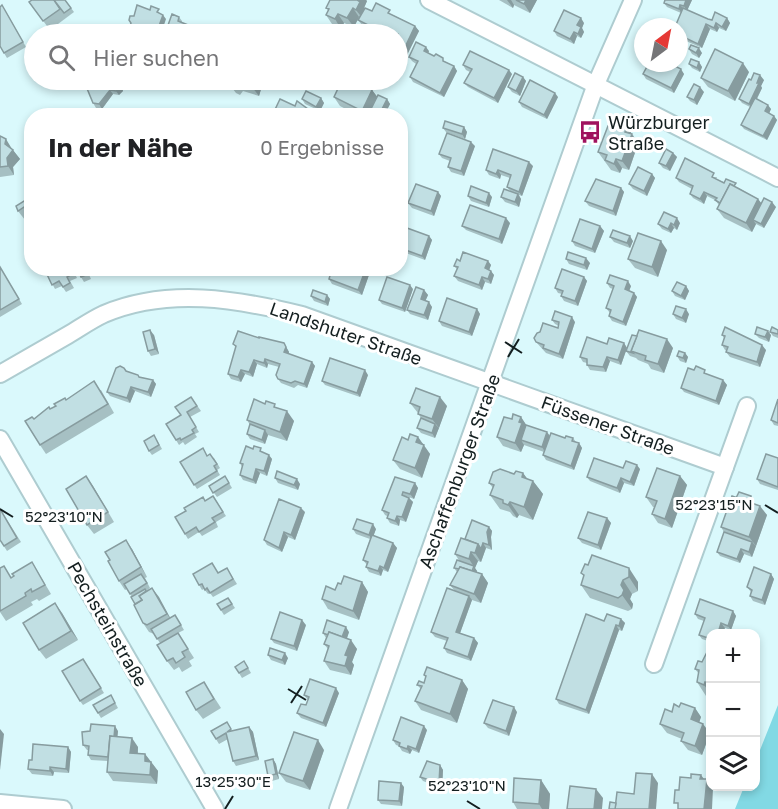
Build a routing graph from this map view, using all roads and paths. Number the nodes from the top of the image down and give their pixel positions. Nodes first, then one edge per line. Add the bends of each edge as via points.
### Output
1 (429, 0) edge
2 (633, 0) edge
3 (596, 84) junction
4 (778, 178) edge
5 (0, 374) edge
6 (490, 384) junction
7 (747, 406) dead end
8 (0, 439) edge
9 (725, 467) junction
10 (654, 664) dead end
11 (9, 806) edge
12 (63, 809) edge
13 (215, 809) edge
14 (338, 809) edge

1 - 3 street
2 - 3 street, Aschaffenburger Straße
3 - 4 street
3 - 6 street, Aschaffenburger Straße
5 - 6 street, Landshuter Straße via 104,315 148,301 196,298 263,305 302,315
6 - 9 street, Füssener Straße
6 - 14 street, Aschaffenburger Straße
7 - 9 street
8 - 13 street, Pechsteinstraße
9 - 10 street
11 - 12 street

